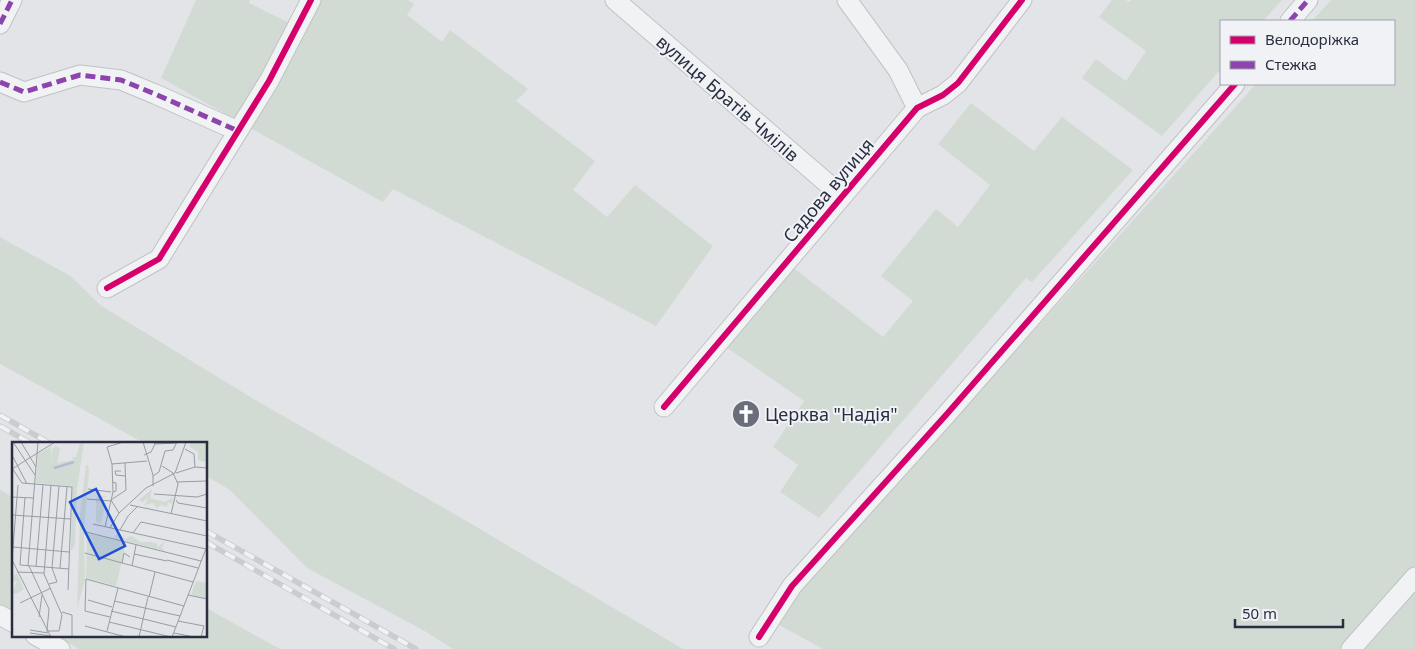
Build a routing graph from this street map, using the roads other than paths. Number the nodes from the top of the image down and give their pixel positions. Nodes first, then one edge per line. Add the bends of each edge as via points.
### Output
1 (12, 0) edge
2 (311, 0) edge
3 (615, 0) edge
4 (847, 0) edge
5 (1022, 0) edge
6 (1308, 0) edge
7 (1291, 20) edge
8 (0, 24) edge
9 (0, 82) edge
10 (1234, 85) edge
11 (917, 108) junction
12 (238, 131) junction
13 (842, 196) junction
14 (107, 288) dead end
15 (664, 407) dead end
16 (1415, 577) edge
17 (0, 615) edge
18 (12, 622) edge
19 (37, 636) edge
20 (759, 637) dead end
21 (60, 649) edge
22 (1352, 649) edge

1 - 8 street
2 - 12 street via 269,81
3 - 13 street, вулиця Братів Чмілів
4 - 11 street via 898,70
5 - 11 street, Садова вулиця via 958,83
6 - 7 street
9 - 12 street via 24,92 80,75 121,80
10 - 20 street via 792,586
11 - 13 street, Садова вулиця
12 - 14 street via 159,259
13 - 15 street, Садова вулиця
16 - 22 street
17 - 18 street
19 - 21 street

